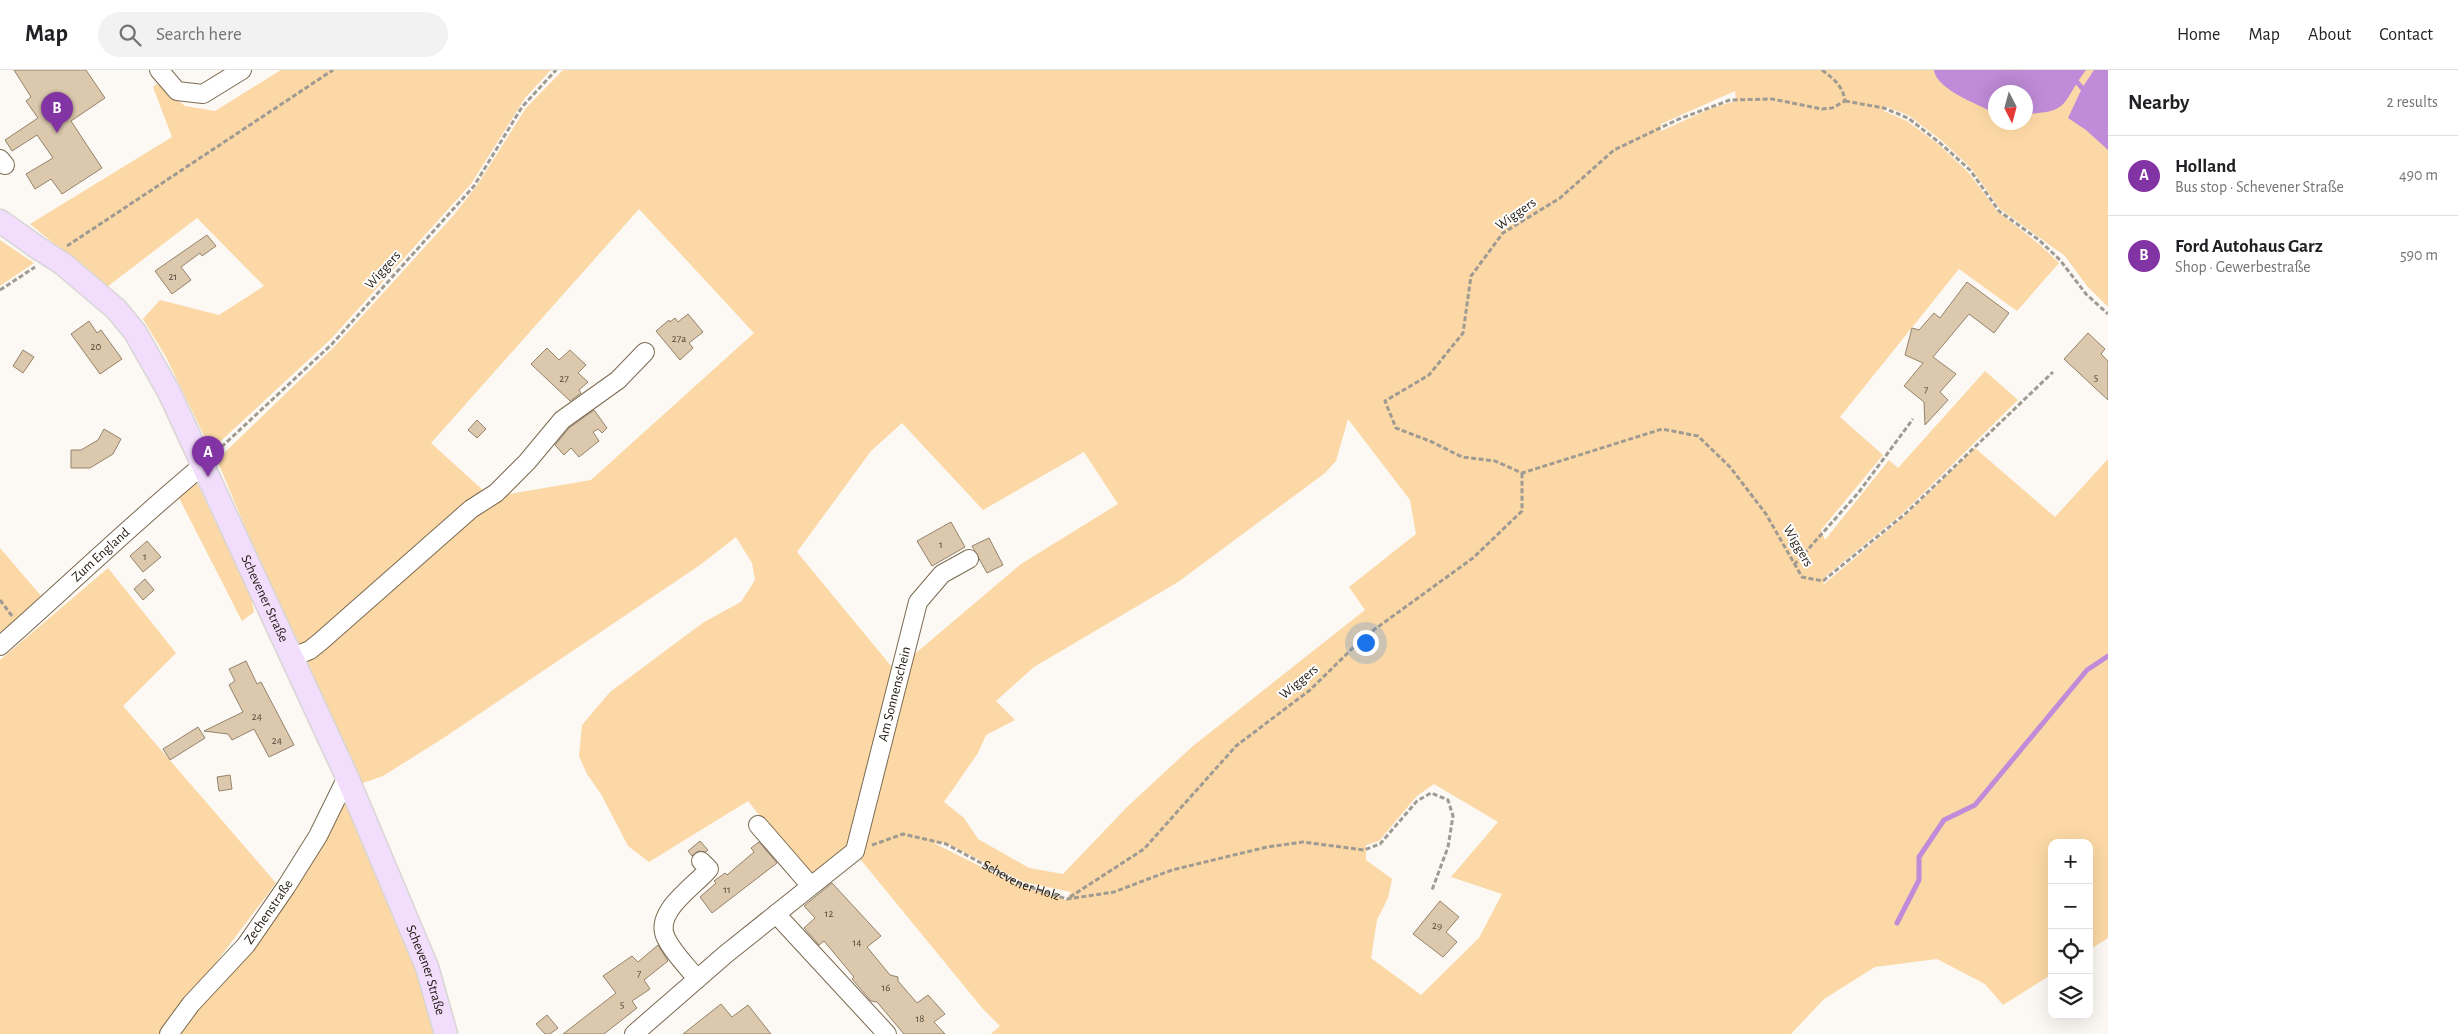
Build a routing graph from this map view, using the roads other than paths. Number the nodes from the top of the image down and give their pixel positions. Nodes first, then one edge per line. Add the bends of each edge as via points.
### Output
1 (158, 70) edge
2 (242, 70) edge
3 (0, 221) edge
4 (644, 352) dead end
5 (202, 465) junction
6 (969, 559) dead end
7 (0, 646) edge
8 (292, 658) junction
9 (347, 777) junction
10 (758, 825) dead end
11 (701, 860) dead end
12 (810, 885) junction
13 (776, 914) junction
14 (697, 979) junction
15 (169, 1034) edge
16 (446, 1034) edge
17 (634, 1034) edge
18 (887, 1034) edge

1 - 2 street via 178,91 202,94
3 - 5 main road, Schevener Straße via 116,310 134,332 169,392
4 - 8 street via 618,380 562,420 496,493 471,509 320,642
5 - 7 street, Zum England via 139,518
5 - 8 main road, Schevener Straße
6 - 12 street, Am Sonnenschein via 942,574 918,602 855,851
8 - 9 main road, Schevener Straße
9 - 15 street, Zechenstraße via 318,836 286,888 246,945 191,1004
9 - 16 main road, Schevener Straße via 427,967
10 - 12 street
11 - 14 street via 709,869 672,907 664,921 665,936
12 - 13 street
13 - 14 street
13 - 18 street
14 - 17 street

